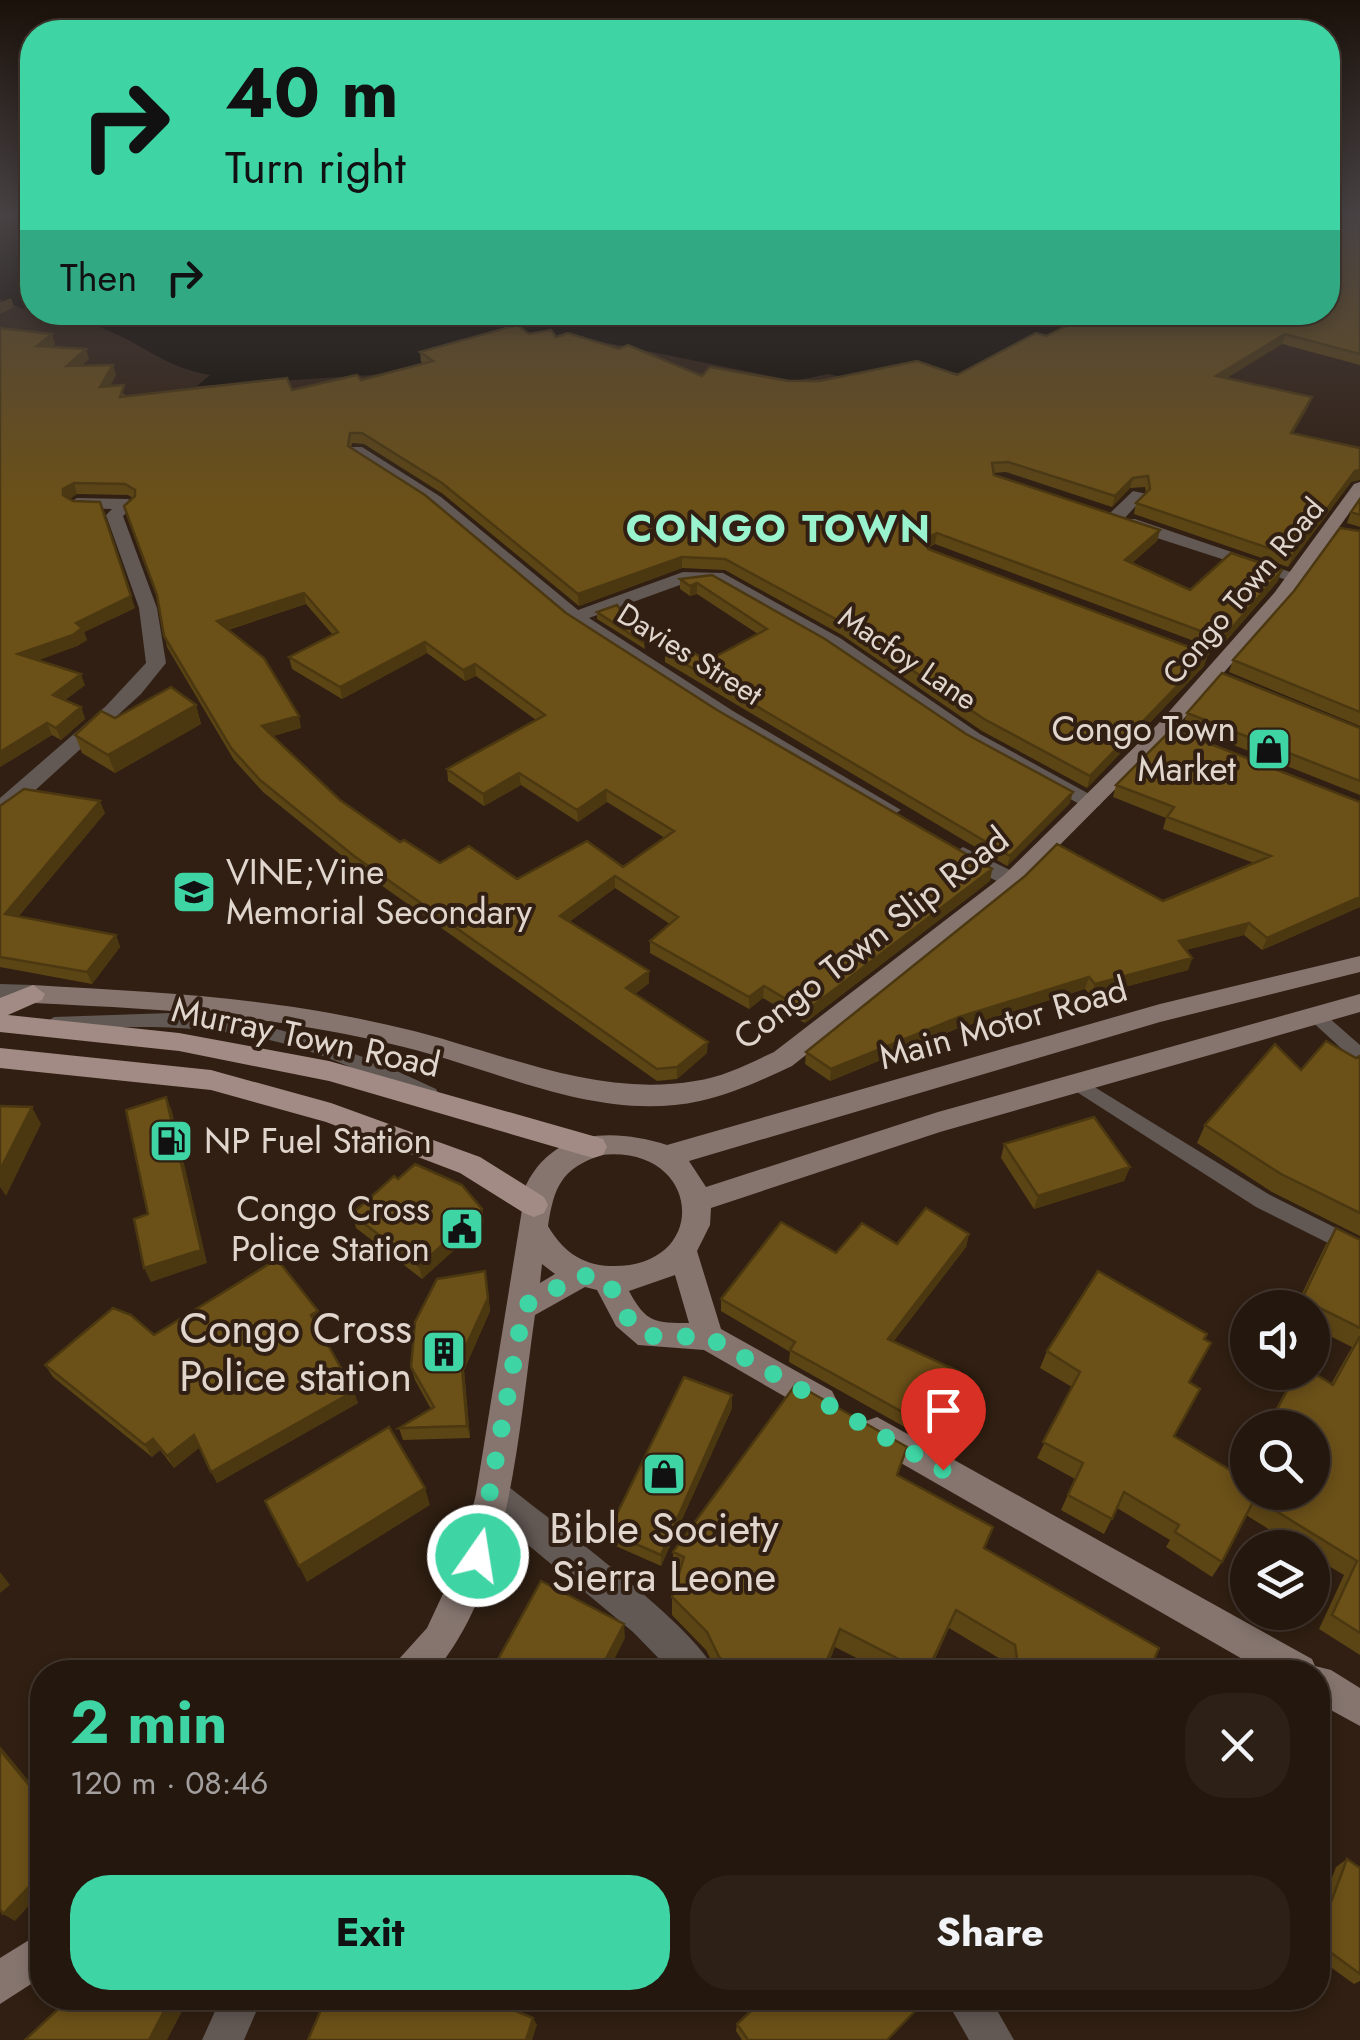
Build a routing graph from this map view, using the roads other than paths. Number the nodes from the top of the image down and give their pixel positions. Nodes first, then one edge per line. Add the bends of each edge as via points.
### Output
1 (357, 450) edge
2 (1360, 488) edge
3 (1139, 494) edge
4 (77, 502) edge
5 (1296, 577) junction
6 (575, 617) junction
7 (1173, 732) joint
8 (1091, 801) junction
9 (0, 810) edge
10 (904, 819) edge
11 (952, 847) edge
12 (1012, 880) junction
13 (1360, 964) edge
14 (0, 992) edge
15 (34, 994) junction
16 (1360, 1003) edge
17 (1314, 1014) junction
18 (5, 1019) edge
19 (1360, 1056) edge
20 (0, 1058) edge
21 (1076, 1082) junction
22 (592, 1146) junction
23 (668, 1156) junction
24 (700, 1200) junction
25 (534, 1217) junction
26 (1360, 1250) edge
27 (683, 1251) junction
28 (594, 1278) junction
29 (524, 1306) junction
30 (708, 1337) junction
31 (492, 1494) junction
32 (422, 1660) edge
33 (685, 1660) edge
34 (1278, 1660) edge
35 (1330, 1690) edge
36 (1360, 1708) edge
37 (30, 1961) edge
38 (0, 1983) edge
39 (237, 2010) edge
40 (974, 2010) edge
41 (223, 2040) edge
42 (994, 2040) edge

1 - 6 street, Davies Street via 436,500
2 - 5 main road, Congo Town Road via 1340,530
3 - 5 street via 1107,515
4 - 9 street via 128,504 114,515 147,610 157,666 144,687 30,777
5 - 7 main road, Congo Town Road via 1217,668
6 - 8 street, Macfoy Lane via 689,576 717,578 786,615 973,738
6 - 10 street, Davies Street
7 - 8 main road, Congo Town Slip Road
8 - 12 main road, Congo Town Slip Road
11 - 12 street
12 - 15 main road, Congo Town Slip Road via 784,1060 749,1078 679,1096 581,1092 452,1051 283,1014
13 - 23 main road, Main Motor Road via 1160,1013
14 - 15 street
15 - 18 main road
16 - 17 main road
17 - 19 lane
17 - 21 main road
18 - 22 main road, Murray Town Road via 179,1042 330,1072
20 - 25 main road, Murray Town Road via 211,1080 331,1113 470,1165
21 - 24 main road
21 - 26 lane via 1262,1201
22 - 23 main road via 619,1143
22 - 25 main road via 540,1185
23 - 24 main road
24 - 27 main road via 700,1219
25 - 28 main road via 543,1248 559,1264
25 - 29 main road
27 - 28 main road via 636,1278
27 - 30 main road
28 - 29 main road
28 - 30 main road via 649,1336
29 - 31 main road
30 - 34 main road
31 - 32 main road via 478,1556 439,1640
31 - 33 street
35 - 36 main road
37 - 38 main road
39 - 41 street
40 - 42 street

